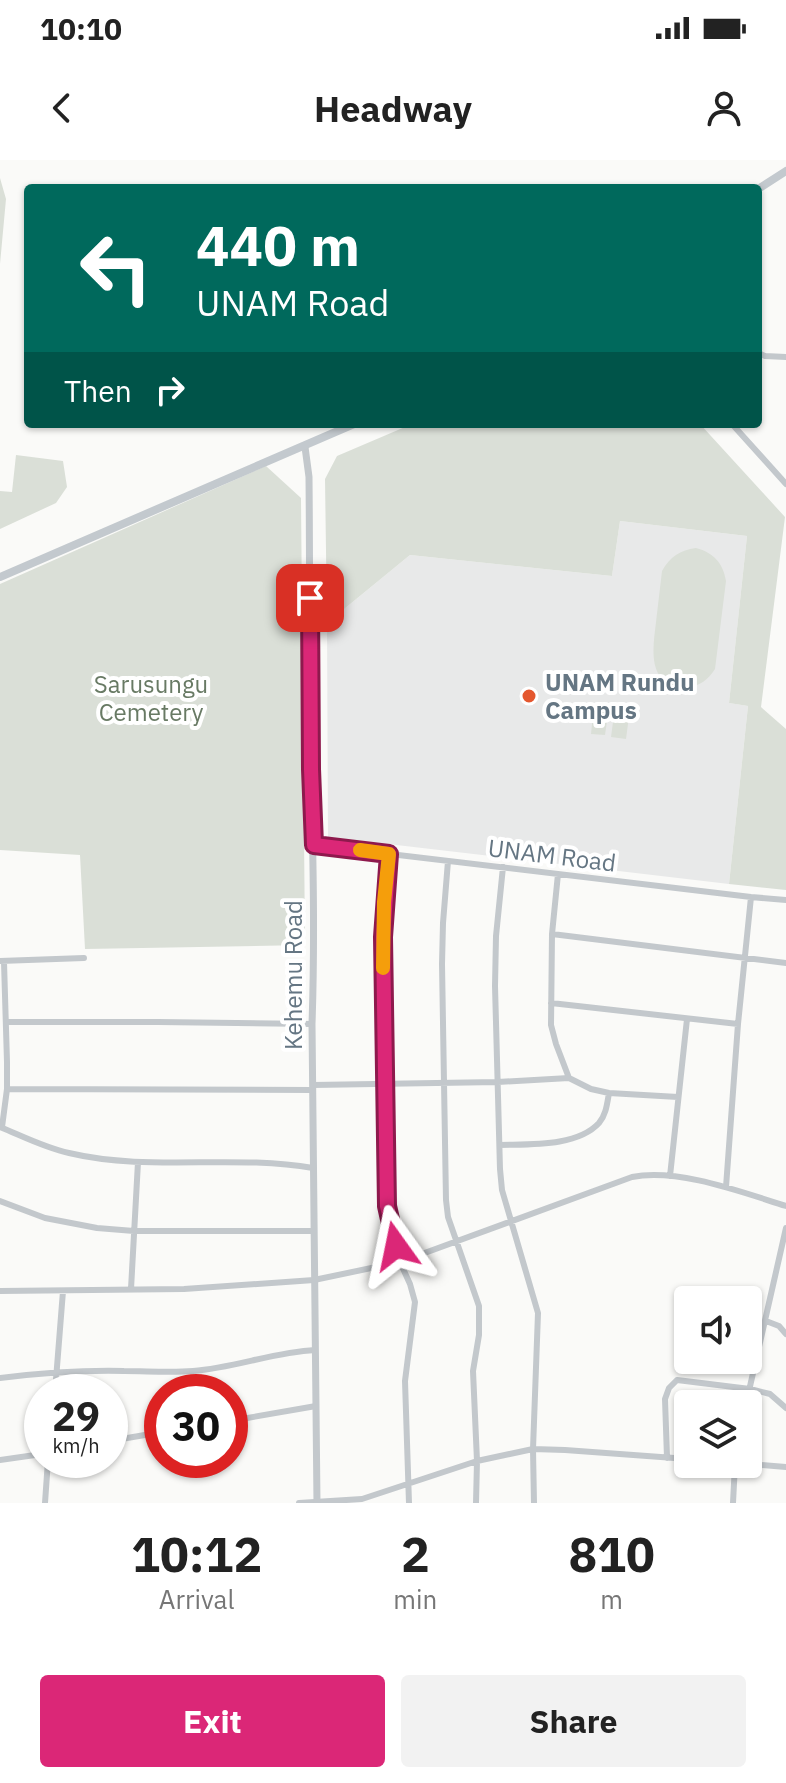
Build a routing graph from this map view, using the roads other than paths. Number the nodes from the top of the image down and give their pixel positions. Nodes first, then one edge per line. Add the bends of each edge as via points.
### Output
1 (786, 171) edge
2 (762, 186) edge
3 (762, 355) edge
4 (786, 357) edge
5 (345, 428) edge
6 (736, 428) edge
7 (305, 447) junction
8 (786, 484) edge
9 (0, 577) edge
10 (314, 845) junction
11 (389, 854) junction
12 (448, 861) junction
13 (503, 867) junction
14 (558, 874) junction
15 (751, 897) junction
16 (786, 900) edge
17 (552, 934) junction
18 (745, 957) junction
19 (84, 958) dead end
20 (2, 962) edge
21 (786, 963) edge
22 (551, 1003) junction
23 (687, 1019) junction
24 (6, 1022) junction
25 (312, 1024) junction
26 (738, 1024) junction
27 (4, 1061) edge
28 (569, 1078) junction
29 (444, 1082) junction
30 (498, 1082) junction
31 (385, 1084) junction
32 (313, 1088) junction
33 (7, 1089) junction
34 (609, 1093) junction
35 (678, 1097) junction
36 (1, 1127) edge
37 (500, 1145) junction
38 (138, 1162) junction
39 (313, 1168) junction
40 (670, 1176) junction
41 (726, 1187) junction
42 (0, 1201) edge
43 (786, 1206) edge
44 (511, 1221) junction
45 (786, 1228) edge
46 (134, 1231) junction
47 (314, 1231) junction
48 (457, 1241) junction
49 (783, 1259) edge
50 (400, 1262) junction
51 (314, 1280) junction
52 (131, 1289) junction
53 (0, 1291) edge
54 (63, 1291) junction
55 (766, 1321) junction
56 (786, 1334) edge
57 (315, 1350) junction
58 (57, 1372) junction
59 (0, 1378) edge
60 (750, 1389) junction
61 (316, 1406) junction
62 (786, 1408) edge
63 (248, 1418) edge
64 (533, 1449) junction
65 (24, 1457) edge
66 (667, 1458) junction
67 (674, 1458) edge
68 (0, 1460) edge
69 (477, 1461) junction
70 (762, 1465) edge
71 (786, 1467) edge
72 (47, 1478) edge
73 (734, 1478) edge
74 (409, 1482) junction
75 (317, 1502) edge
76 (45, 1503) edge
77 (299, 1503) edge
78 (409, 1503) edge
79 (476, 1503) edge
80 (534, 1503) edge
81 (733, 1503) edge

1 - 2 main road
3 - 4 street
5 - 7 main road
6 - 8 street
7 - 9 main road
7 - 10 street, Kehemu Road
10 - 11 street, UNAM Road
10 - 25 street, Kehemu Road
11 - 12 street, UNAM Road
11 - 31 street via 383,937
12 - 13 street, UNAM Road
12 - 29 street via 442,964
13 - 14 street, UNAM Road
13 - 30 street via 496,948
14 - 15 street, UNAM Road
14 - 17 street
15 - 16 street, UNAM Road
15 - 18 street
17 - 18 street
17 - 22 street
18 - 21 street
18 - 26 street
19 - 20 street
20 - 24 street
22 - 23 street
22 - 28 street via 551,1025
23 - 26 street
23 - 35 street
24 - 25 street
24 - 27 street
25 - 32 street, Kehemu Road
26 - 41 street
27 - 33 street
28 - 30 street
28 - 34 street
29 - 30 street
29 - 31 street
29 - 48 street via 446,1200
30 - 37 street
31 - 32 street
31 - 50 street via 387,1206
32 - 33 street
32 - 39 street, Kehemu Road
33 - 36 street
34 - 35 street
34 - 37 street via 598,1124 580,1135 553,1144
35 - 40 street
36 - 38 street via 65,1153
37 - 44 street via 502,1190
38 - 39 street
38 - 46 street
39 - 47 street, Kehemu Road
40 - 41 street
40 - 44 street via 632,1177
41 - 43 street
42 - 46 street via 63,1222
44 - 48 street
44 - 64 street via 538,1313
45 - 49 street
46 - 47 street
46 - 52 street
47 - 51 street, Kehemu Road
48 - 50 street
48 - 69 street via 479,1306 473,1371
49 - 55 street
50 - 51 street
50 - 74 street via 415,1302 405,1381
51 - 52 street
51 - 57 street, Kehemu Road
52 - 54 street
53 - 54 street
54 - 58 street
55 - 56 street
55 - 60 street
57 - 58 street via 213,1370
57 - 61 street, Kehemu Road
58 - 59 street
60 - 62 street via 770,1394
60 - 66 street via 677,1380 665,1399
61 - 63 street
61 - 75 street, Kehemu Road
64 - 66 street
64 - 69 street
64 - 80 street
65 - 68 street
66 - 67 street
69 - 74 street
69 - 79 street
70 - 71 street
72 - 76 street
73 - 81 street
74 - 75 street via 362,1499
74 - 78 street
75 - 77 street

